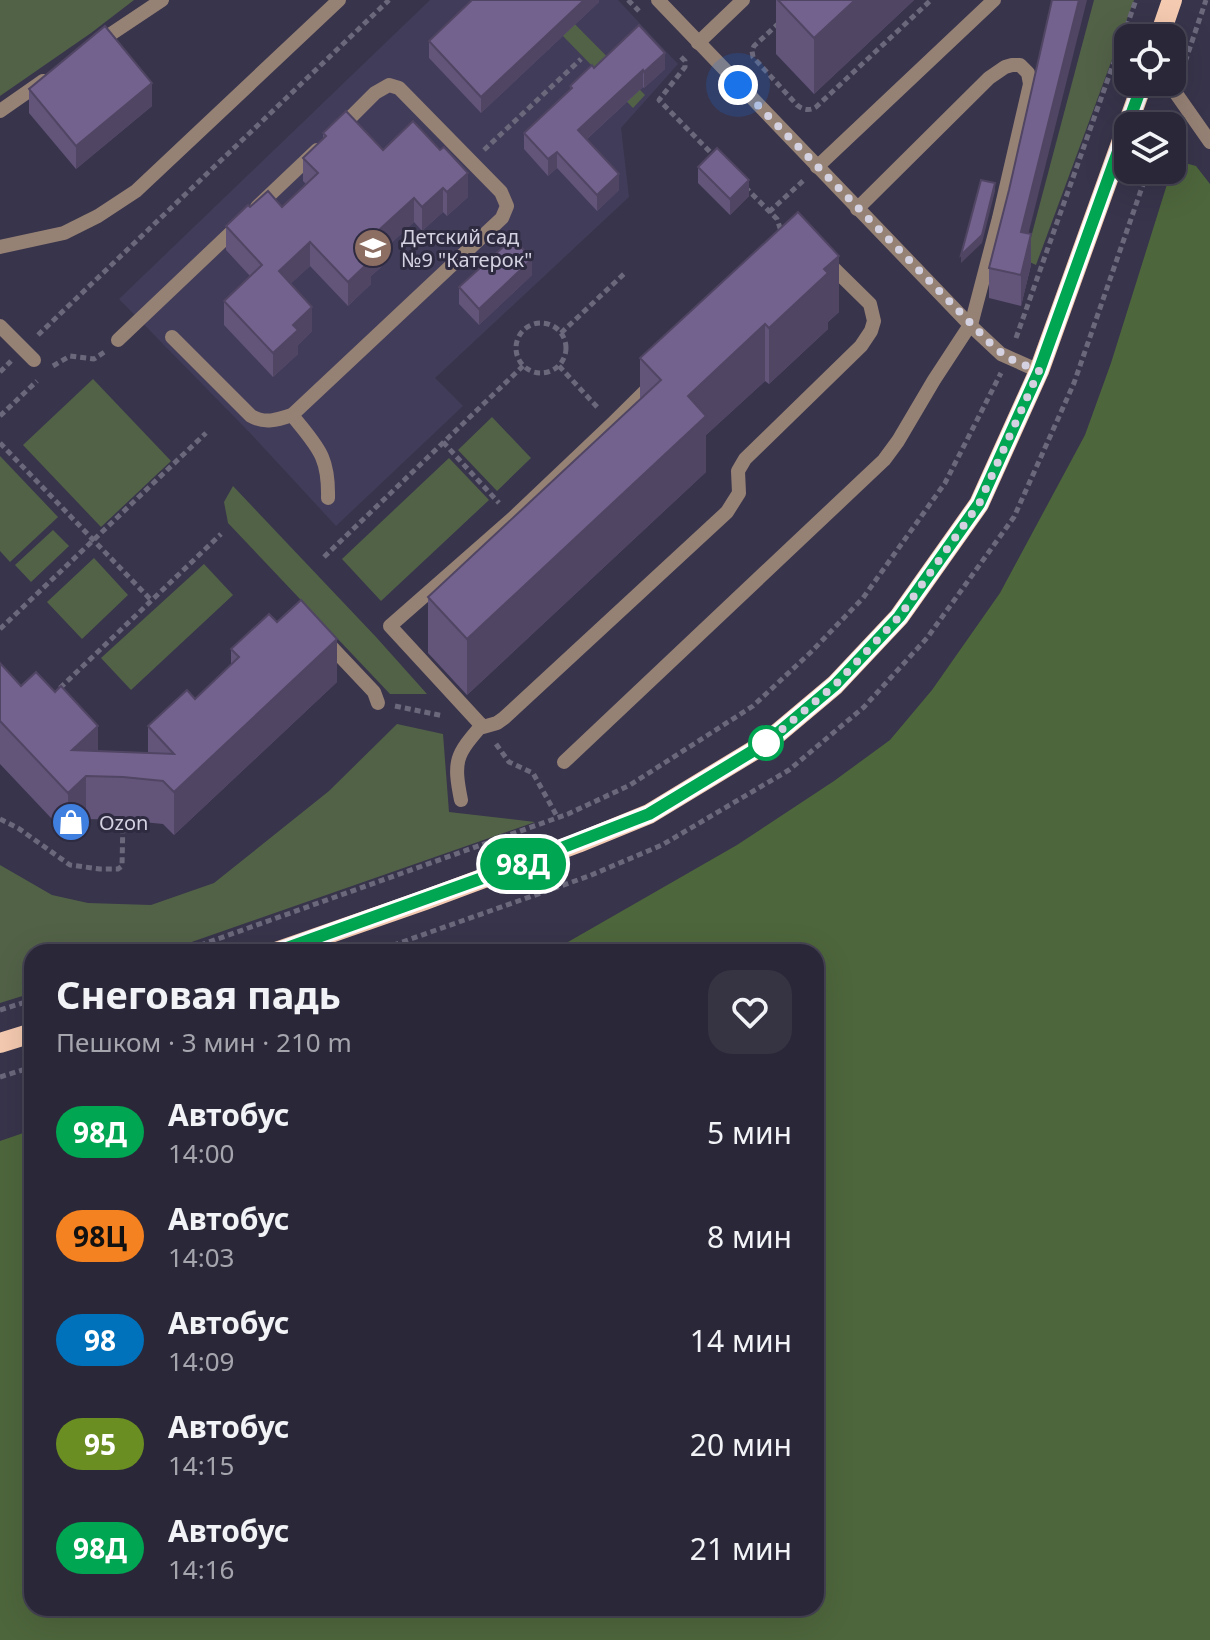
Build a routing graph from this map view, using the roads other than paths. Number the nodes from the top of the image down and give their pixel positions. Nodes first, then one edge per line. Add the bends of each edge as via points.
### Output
1 (162, 0) edge
2 (339, 0) edge
3 (658, 0) edge
4 (743, 0) edge
5 (994, 0) edge
6 (1172, 0) edge
7 (1164, 24) edge
8 (698, 43) junction
9 (81, 55) edge
10 (60, 70) edge
11 (1138, 96) edge
12 (1177, 96) edge
13 (0, 111) edge
14 (1210, 142) edge
15 (817, 167) junction
16 (857, 209) junction
17 (0, 247) edge
18 (971, 325) junction
19 (0, 326) edge
20 (172, 337) dead end
21 (118, 340) road end
22 (29, 355) road end
23 (1039, 371) junction
24 (292, 415) junction
25 (328, 498) dead end
26 (309, 623) edge
27 (378, 703) road end
28 (481, 725) junction
29 (564, 762) dead end
30 (461, 800) dead end
31 (299, 944) edge
32 (24, 1036) edge
33 (0, 1043) edge

1 - 9 lane
2 - 17 lane via 136,191 64,233
3 - 8 lane
4 - 8 lane
5 - 15 lane
6 - 7 main road
8 - 15 lane
10 - 13 lane
11 - 23 main road
12 - 14 lane
15 - 16 lane
16 - 18 lane
16 - 18 lane via 989,78 1012,65 1026,69 1027,98
18 - 23 lane via 1001,354
18 - 29 lane via 884,460
19 - 22 lane
20 - 24 lane via 251,416 266,422
21 - 24 lane via 375,93 389,85 399,88 501,192 507,206 502,218
23 - 31 main road via 979,504 899,617 835,685 766,743 649,814
24 - 25 lane via 322,454 329,475
26 - 27 lane via 374,692
28 - 28 lane via 504,718 727,512 739,493 738,471 745,459 861,346 874,321 870,304 810,245 789,249 513,518 390,626
28 - 30 lane via 461,749 456,775
32 - 33 main road

